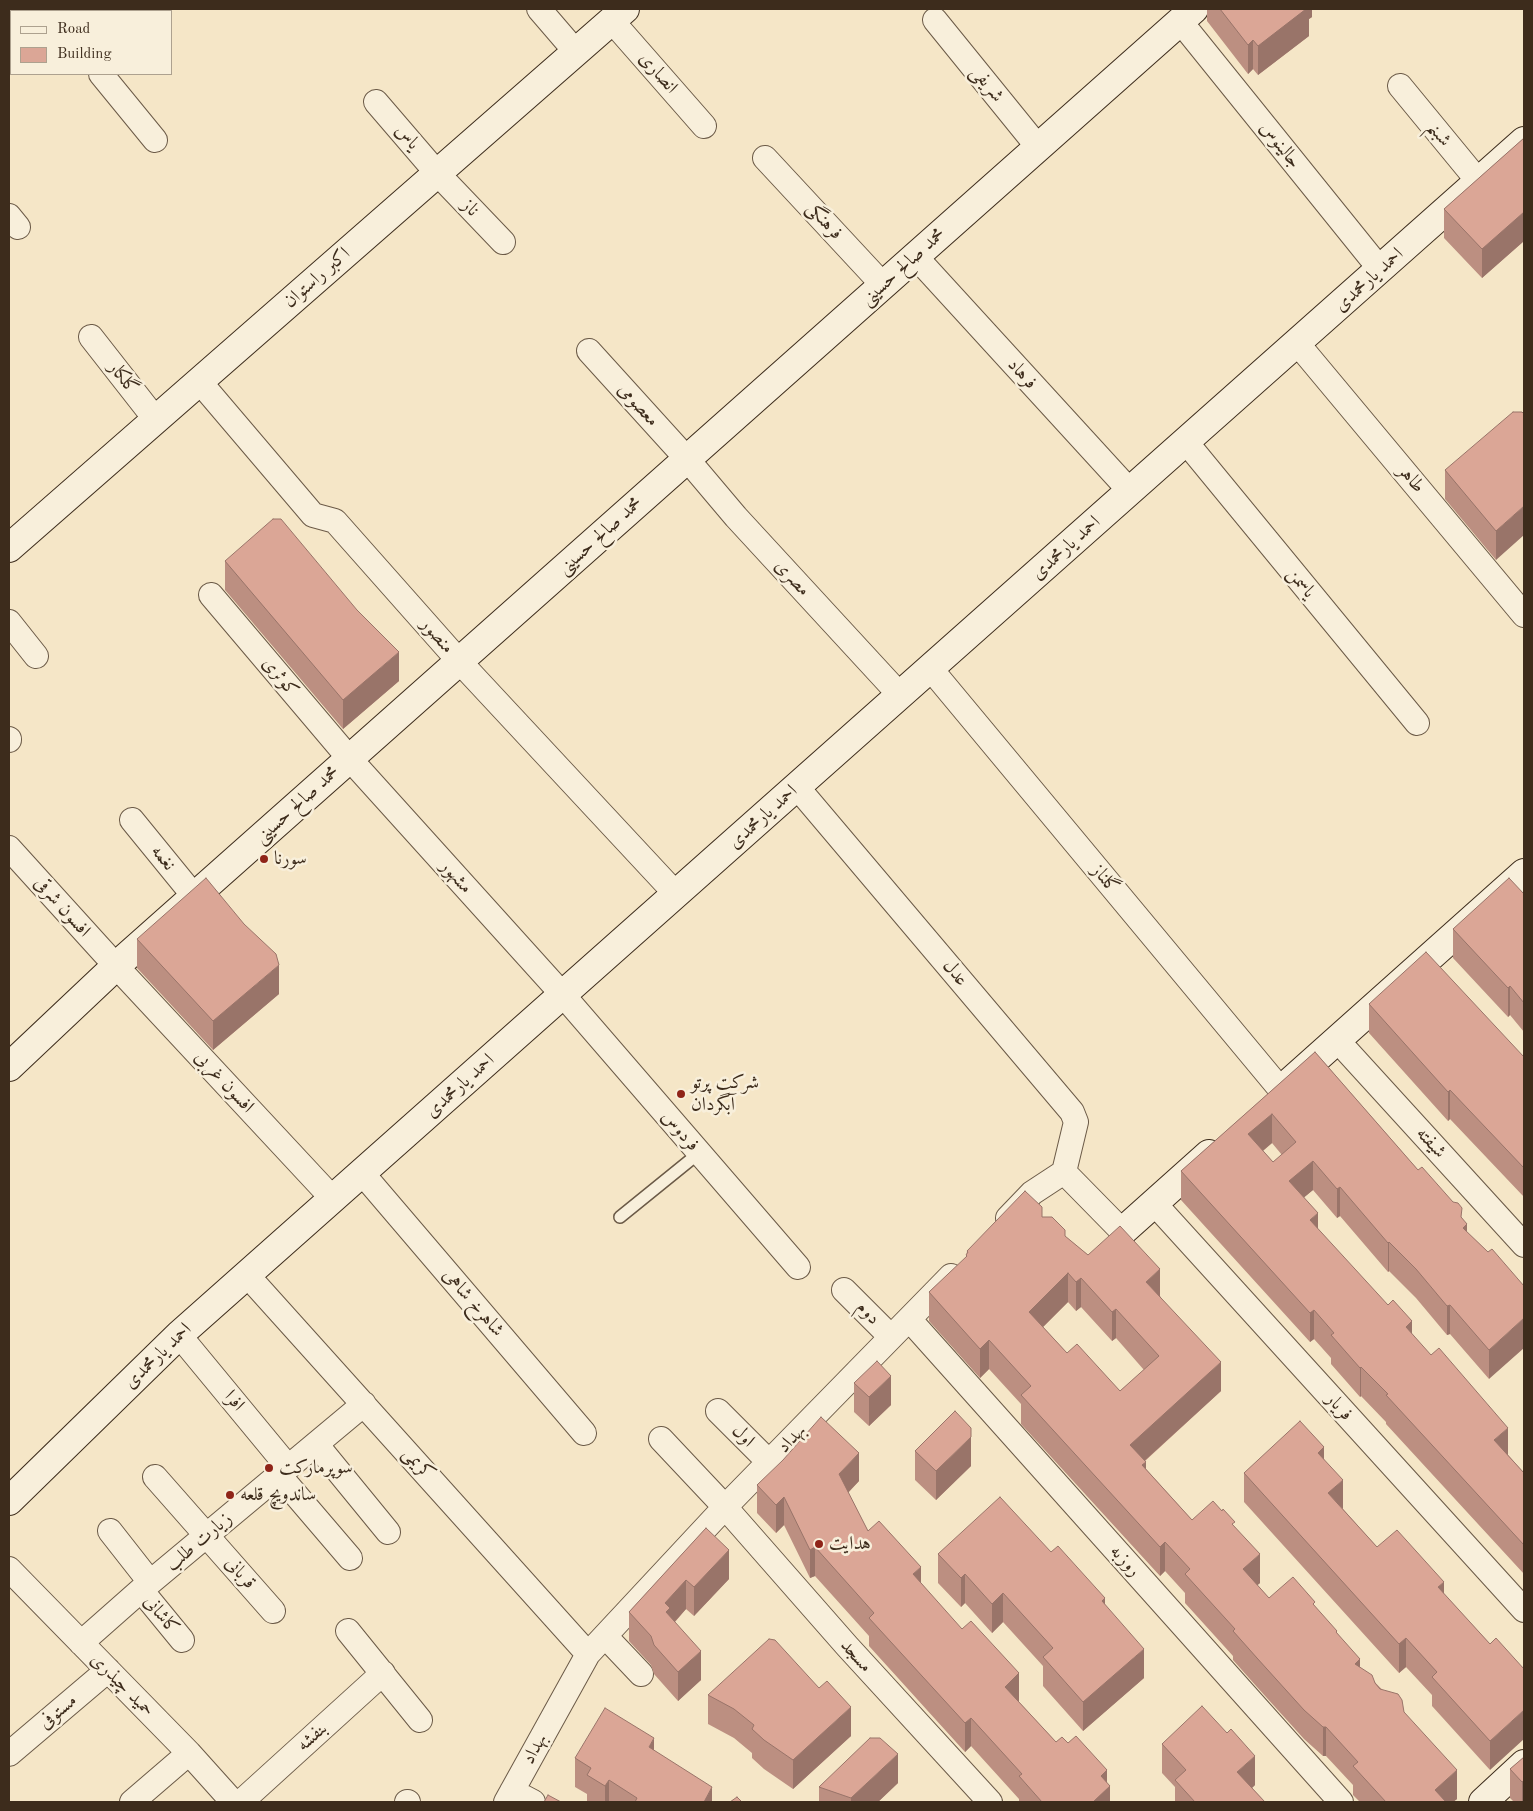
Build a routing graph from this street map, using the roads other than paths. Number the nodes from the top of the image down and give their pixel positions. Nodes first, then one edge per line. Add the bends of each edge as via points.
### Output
1 (539, 9) edge
2 (618, 15) edge
3 (1187, 15) edge
4 (935, 20) dead end
5 (576, 52) junction
6 (102, 75) edge
7 (1400, 86) dead end
8 (376, 102) dead end
9 (704, 126) dead end
10 (155, 140) dead end
11 (1524, 141) edge
12 (1038, 147) junction
13 (764, 158) dead end
14 (438, 173) junction
15 (1479, 182) junction
16 (503, 242) dead end
17 (915, 256) junction
18 (1380, 270) junction
19 (883, 285) junction
20 (91, 337) dead end
21 (1297, 343) junction
22 (589, 352) dead end
23 (199, 381) junction
24 (156, 420) junction
25 (1186, 442) junction
26 (687, 459) junction
27 (1130, 492) junction
28 (9, 548) edge
29 (212, 596) dead end
30 (1524, 615) edge
31 (9, 622) edge
32 (36, 656) dead end
33 (459, 661) junction
34 (930, 668) junction
35 (900, 695) junction
36 (1417, 723) dead end
37 (349, 758) junction
38 (797, 787) junction
39 (132, 820) dead end
40 (9, 848) edge
41 (1524, 873) edge
42 (676, 894) junction
43 (194, 896) junction
44 (116, 966) junction
45 (563, 995) junction
46 (1337, 1040) junction
47 (9, 1067) edge
48 (1273, 1097) joint
49 (1228, 1137) edge
50 (700, 1153) junction
51 (1064, 1172) junction
52 (362, 1174) junction
53 (333, 1199) junction
54 (1154, 1203) junction
55 (620, 1217) dead end
56 (1124, 1230) joint
57 (991, 1235) edge
58 (1524, 1245) edge
59 (964, 1263) edge
60 (798, 1266) dead end
61 (248, 1275) junction
62 (844, 1290) dead end
63 (909, 1319) junction
64 (179, 1335) junction
65 (891, 1337) junction
66 (364, 1404) junction
67 (718, 1411) dead end
68 (584, 1433) dead end
69 (661, 1439) dead end
70 (316, 1444) junction
71 (769, 1462) junction
72 (283, 1471) junction
73 (156, 1477) dead end
74 (9, 1501) edge
75 (725, 1507) junction
76 (110, 1531) dead end
77 (388, 1532) dead end
78 (206, 1536) junction
79 (350, 1558) dead end
80 (9, 1569) edge
81 (146, 1586) junction
82 (1524, 1610) edge
83 (274, 1611) dead end
84 (348, 1631) dead end
85 (605, 1636) junction
86 (182, 1640) dead end
87 (81, 1643) junction
88 (588, 1654) junction
89 (108, 1670) junction
90 (383, 1673) junction
91 (641, 1674) dead end
92 (420, 1720) dead end
93 (189, 1753) junction
94 (9, 1754) edge
95 (1524, 1764) edge
96 (509, 1797) edge
97 (132, 1802) edge
98 (233, 1802) edge
99 (241, 1802) edge
100 (533, 1802) edge
101 (990, 1802) edge
102 (1341, 1802) edge
103 (1483, 1802) edge

1 - 5 street
2 - 5 street, اکبر راستوان
2 - 9 street, انصاری
3 - 12 street, محمد صالح حسینی
3 - 18 street, جالینوس
4 - 12 street, شریفی
5 - 14 street, اکبر راستوان
6 - 10 street
7 - 15 street, شبنم
8 - 14 street, یاس
11 - 15 street, احمد یارمحمدی
12 - 17 street, محمد صالح حسینی
13 - 19 street, فرهنگی
14 - 16 street, ناز
14 - 23 street, اکبر راستوان
15 - 18 street, احمد یارمحمدی
17 - 19 street, محمد صالح حسینی
17 - 27 street, فرهاد
18 - 21 street, احمد یارمحمدی
19 - 26 street, محمد صالح حسینی
20 - 24 street, گلکار
21 - 25 street, احمد یارمحمدی
21 - 30 street, طاهر
22 - 26 street, معصومی
23 - 24 street, اکبر راستوان
23 - 33 street, منصور via 313,515 336,521
24 - 28 street, اکبر راستوان
25 - 27 street, احمد یارمحمدی
25 - 36 street, یاسمن
26 - 33 street, محمد صالح حسینی
26 - 35 street, مصری
27 - 34 street, احمد یارمحمدی
29 - 37 street, کوثری
31 - 32 street
33 - 37 street, محمد صالح حسینی
33 - 42 street, منصور
34 - 35 street, احمد یارمحمدی
34 - 48 street, گلناز
35 - 38 street, احمد یارمحمدی
37 - 43 street, محمد صالح حسینی
37 - 45 street, مشهور
38 - 42 street, احمد یارمحمدی
38 - 51 street, عدل via 1072,1112 1076,1122
39 - 43 street, نغمه
40 - 44 street, افسون شرقی
41 - 46 street
42 - 45 street, احمد یارمحمدی
43 - 44 street, محمد صالح حسینی
44 - 47 street, محمد صالح حسینی
44 - 53 street, افسون غربی
45 - 50 street, فردوس
45 - 52 street, احمد یارمحمدی
46 - 48 street
46 - 58 street, شیفته
49 - 54 street
50 - 55 lane
50 - 60 street, فردوس
51 - 56 street via 1118,1228
51 - 57 street via 1032,1193
52 - 53 street, احمد یارمحمدی
52 - 68 street, شاهرخ شاهی
53 - 61 street, احمد یارمحمدی
54 - 56 street
54 - 82 street, فریار
59 - 63 street, بهداد
61 - 64 street, احمد یارمحمدی
61 - 66 street, کریمی
62 - 65 street, دوم
63 - 65 street, بهداد
63 - 102 street, روزبه
64 - 72 street, افرا
64 - 74 street, احمد یارمحمدی
65 - 71 street, بهداد
66 - 70 street, زیارت طلب
66 - 88 street, کریمی
67 - 71 street, اول
69 - 75 street, مسجد
70 - 72 street, زیارت طلب
70 - 77 street
71 - 75 street, بهداد
72 - 78 street, زیارت طلب
72 - 79 street, افرا
73 - 78 street, قربانی
75 - 85 street, بهداد
75 - 101 street, مسجد
76 - 81 street, کاشانی
78 - 81 street, زیارت طلب
78 - 83 street, قربانی
80 - 87 street, حمید چیذری
81 - 86 street, کاشانی
81 - 87 street, زیارت طلب
84 - 90 street
85 - 88 street, بهداد
85 - 91 street
87 - 89 street, حمید چیذری
88 - 96 street, بهداد
89 - 93 street, حمید چیذری
89 - 94 street, مستوفی
90 - 92 street
90 - 99 street, بنفشه
93 - 97 street
93 - 98 street, حمید چیذری
95 - 103 street
96 - 100 street

